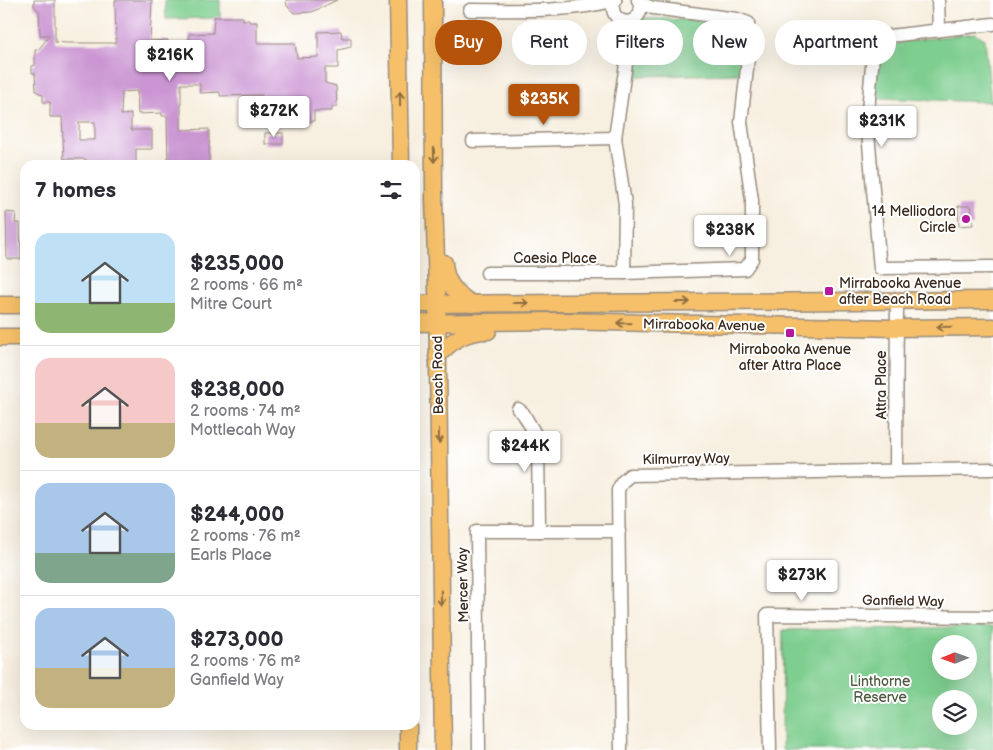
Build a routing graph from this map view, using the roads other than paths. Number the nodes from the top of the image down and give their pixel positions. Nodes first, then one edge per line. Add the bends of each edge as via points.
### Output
1 (398, 0) edge
2 (433, 0) edge
3 (615, 0) edge
4 (938, 0) edge
5 (598, 5) junction
6 (470, 10) dead end
7 (631, 12) edge
8 (993, 24) edge
9 (939, 30) junction
10 (616, 138) junction
11 (473, 141) dead end
12 (401, 160) edge
13 (434, 199) junction
14 (993, 267) edge
15 (624, 272) junction
16 (487, 273) dead end
17 (897, 300) junction
18 (993, 300) edge
19 (420, 304) edge
20 (437, 304) junction
21 (472, 304) junction
22 (0, 305) edge
23 (20, 305) edge
24 (558, 321) junction
25 (420, 323) edge
26 (437, 323) junction
27 (993, 327) edge
28 (896, 328) junction
29 (0, 337) edge
30 (20, 337) edge
31 (438, 357) junction
32 (518, 409) dead end
33 (993, 469) edge
34 (896, 470) junction
35 (540, 531) junction
36 (618, 531) junction
37 (993, 617) edge
38 (408, 730) edge
39 (408, 750) edge
40 (444, 750) edge
41 (479, 750) edge
42 (621, 750) edge
43 (770, 750) edge

12 -> 1 main road
2 -> 13 main road, Beach Road
3 - 5 street
3 - 7 street via 612,8
4 - 9 street
5 - 6 street
5 - 7 street
7 - 10 street
7 - 15 street, Caesia Place via 653,8 748,23 749,51 741,122 752,200 752,259 745,269 737,271
8 - 9 street
9 - 14 street via 895,34 881,37 874,43 867,122 880,268
10 - 11 street
10 - 15 street via 626,204
13 - 20 main road, Beach Road
13 - 21 main road via 441,226 444,272 451,287
15 - 16 street, Caesia Place
17 - 18 main road, Mirrabooka Avenue
21 -> 17 main road, Mirrabooka Avenue
17 - 28 street, Attra Place
19 - 20 main road, Mirrabooka Avenue
20 - 21 main road, Mirrabooka Avenue
20 - 26 main road, Beach Road
22 - 23 main road
24 - 26 main road, Mirrabooka Avenue
28 -> 24 main road, Mirrabooka Avenue
24 - 31 main road via 537,330 473,331 448,344
25 - 26 main road, Mirrabooka Avenue
26 - 31 main road, Beach Road
27 -> 28 main road, Mirrabooka Avenue
28 - 34 street, Attra Place
29 - 30 main road
31 -> 40 main road, Beach Road
32 - 35 street via 538,439
33 - 34 street, Kilmurray Way
34 - 36 street, Kilmurray Way via 630,475 618,490
35 - 36 street, Mercer Way
35 - 41 street, Mercer Way via 477,531
36 - 42 street, Kilmurray Way
37 - 43 street, Ganfield Way via 767,615
38 - 39 main road

